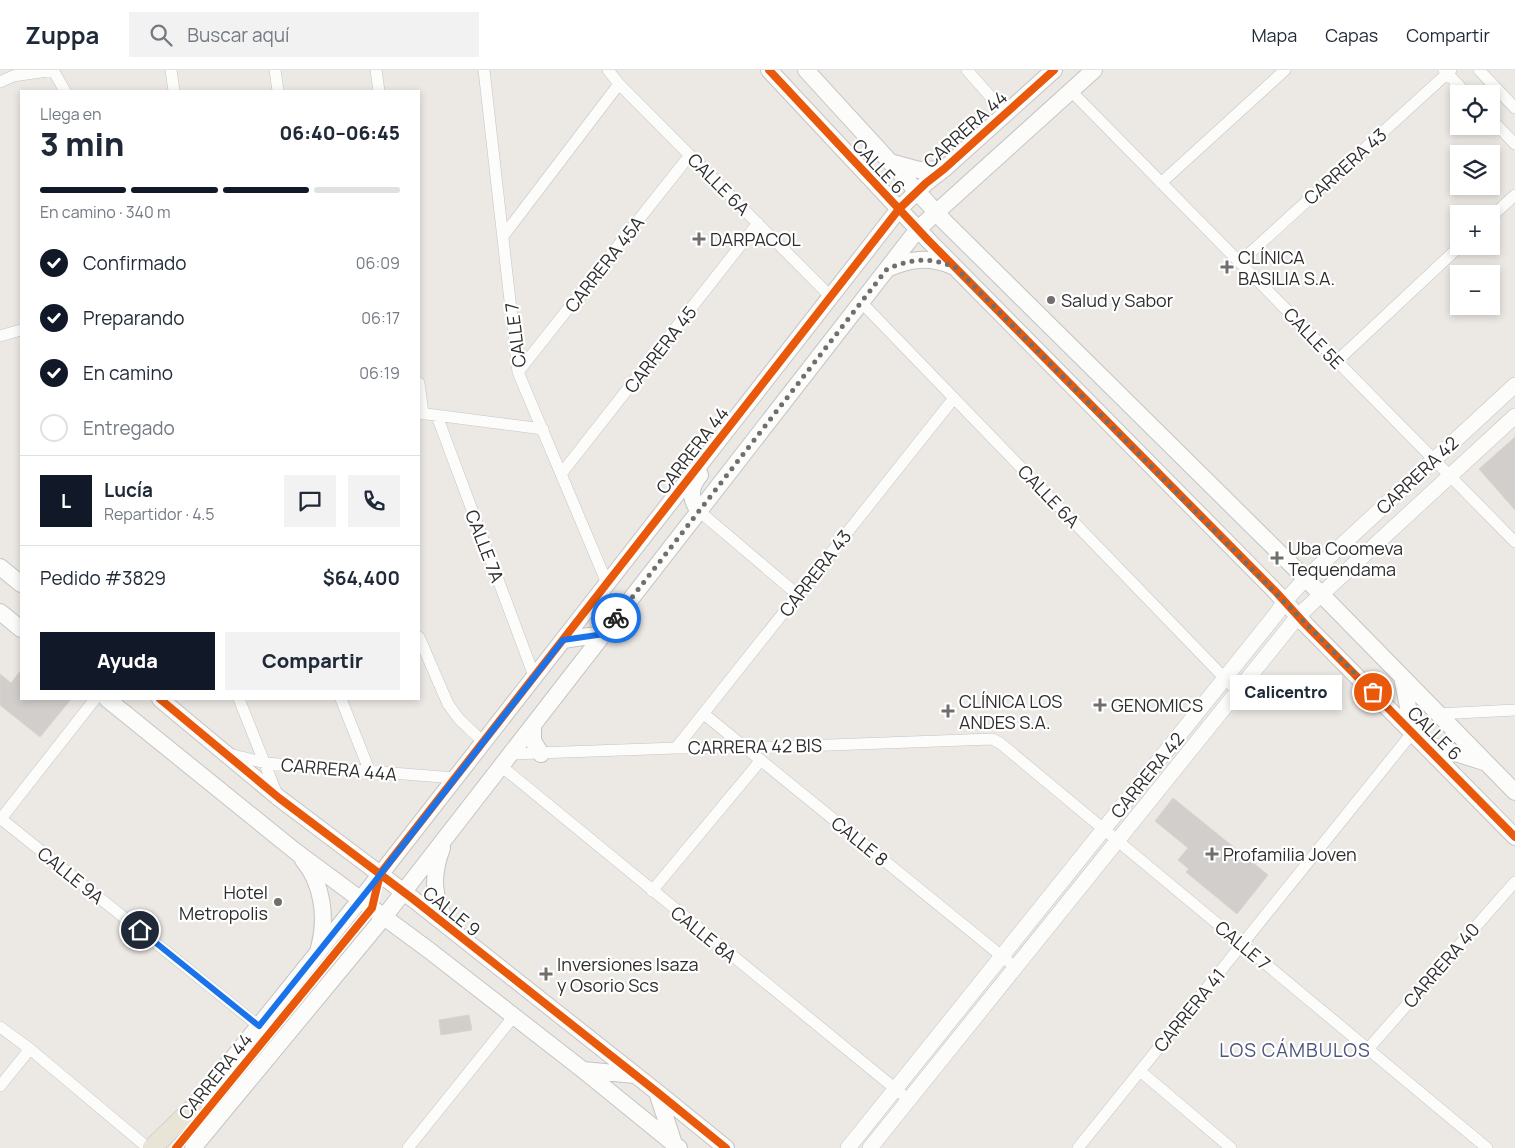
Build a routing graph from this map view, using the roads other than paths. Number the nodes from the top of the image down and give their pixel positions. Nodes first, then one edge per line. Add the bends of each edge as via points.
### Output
1 (54, 70) edge
2 (171, 70) edge
3 (275, 70) edge
4 (376, 70) edge
5 (484, 70) edge
6 (608, 70) edge
7 (769, 70) edge
8 (806, 70) edge
9 (967, 70) edge
10 (1054, 70) edge
11 (1094, 70) edge
12 (1285, 70) edge
13 (1479, 70) edge
14 (1448, 71) edge
15 (0, 82) edge
16 (619, 84) junction
17 (1460, 85) edge
18 (64, 90) edge
19 (174, 90) edge
20 (278, 90) edge
21 (378, 90) edge
22 (1071, 91) junction
23 (1515, 108) edge
24 (1005, 113) junction
25 (1500, 128) edge
26 (1515, 144) edge
27 (690, 155) junction
28 (888, 161) junction
29 (944, 170) junction
30 (1161, 183) junction
31 (917, 191) junction
32 (1515, 195) edge
33 (899, 209) junction
34 (1500, 209) edge
35 (936, 211) junction
36 (758, 224) junction
37 (918, 229) junction
38 (504, 235) junction
39 (1450, 255) edge
40 (1240, 262) junction
41 (956, 268) junction
42 (887, 269) junction
43 (831, 297) junction
44 (861, 302) junction
45 (20, 330) edge
46 (0, 336) edge
47 (1337, 361) junction
48 (518, 372) junction
49 (1515, 385) edge
50 (420, 398) edge
51 (954, 398) junction
52 (421, 414) edge
53 (436, 416) junction
54 (1515, 416) edge
55 (543, 429) junction
56 (714, 446) junction
57 (1434, 460) junction
58 (561, 474) junction
59 (1450, 476) junction
60 (699, 511) junction
61 (1515, 542) edge
62 (0, 567) edge
63 (1305, 579) junction
64 (20, 583) edge
65 (607, 583) junction
66 (798, 594) junction
67 (1321, 594) junction
68 (1285, 601) junction
69 (0, 612) edge
70 (1299, 615) junction
71 (20, 628) edge
72 (604, 634) junction
73 (420, 639) edge
74 (563, 640) junction
75 (534, 676) junction
76 (1225, 678) junction
77 (1402, 678) junction
78 (1237, 691) junction
79 (94, 700) edge
80 (108, 700) edge
81 (161, 700) edge
82 (239, 700) edge
83 (341, 700) edge
84 (1515, 710) edge
85 (704, 714) junction
86 (1437, 714) junction
87 (532, 725) junction
88 (1418, 737) junction
89 (483, 742) junction
90 (1000, 743) joint
91 (676, 748) junction
92 (746, 748) junction
93 (224, 752) junction
94 (541, 754) junction
95 (505, 760) junction
96 (761, 760) junction
97 (266, 763) junction
98 (1486, 763) junction
99 (370, 772) junction
100 (455, 778) junction
101 (1515, 792) edge
102 (279, 798) junction
103 (0, 819) edge
104 (1104, 830) junction
105 (450, 832) junction
106 (1515, 837) edge
107 (1117, 840) junction
108 (295, 851) junction
109 (380, 874) junction
110 (1515, 882) edge
111 (652, 891) junction
112 (403, 892) junction
113 (361, 899) junction
114 (384, 916) junction
115 (450, 929) junction
116 (1242, 944) junction
117 (317, 953) junction
118 (1002, 957) junction
119 (1015, 968) junction
120 (514, 1016) junction
121 (259, 1026) junction
122 (0, 1027) edge
123 (30, 1049) junction
124 (1368, 1049) junction
125 (582, 1070) junction
126 (1140, 1071) junction
127 (635, 1075) junction
128 (0, 1086) edge
129 (896, 1089) junction
130 (657, 1092) junction
131 (909, 1100) junction
132 (193, 1108) junction
133 (676, 1146) edge
134 (148, 1148) edge
135 (152, 1148) edge
136 (162, 1148) edge
137 (195, 1148) edge
138 (408, 1148) edge
139 (726, 1148) edge
140 (848, 1148) edge
141 (870, 1148) edge
142 (1078, 1148) edge
143 (1231, 1148) edge
144 (1487, 1148) edge

1 - 15 street via 13,76
1 - 18 street
2 - 19 street
3 - 20 street
4 - 21 street
5 - 38 street, CALLE 7
6 - 16 street, CALLE 6A
7 - 33 main road, CALLE 6
8 - 28 main road, CALLE 6
9 - 24 street
10 - 24 main road, CARRERA 44
11 - 22 main road, CARRERA 44
12 - 30 street
13 - 23 street
14 - 17 street
14 - 40 street, CARRERA 43
16 - 27 street, CALLE 6A
16 - 38 street
22 - 30 street, CALLE 5E
22 - 35 main road, CARRERA 44
24 - 29 main road, CARRERA 44
25 - 26 street
27 - 36 street, CALLE 6A
27 - 48 street, CARRERA 45A
28 - 29 main road via 918,170
28 - 31 main road, CALLE 6
29 - 31 main road, CARRERA 44
30 - 40 street, CALLE 5E
31 - 33 main road, CARRERA 44
31 - 35 main road, CALLE 6
32 - 34 street
33 - 37 main road, CALLE 6
33 - 43 main road, CARRERA 44
35 - 37 main road, CARRERA 44
35 - 63 main road, CALLE 6
36 - 43 street, CALLE 6A
36 - 58 street, CARRERA 45
37 - 41 main road, CALLE 6
37 - 42 main road, CARRERA 44
38 - 48 street, CALLE 7
39 - 47 street
40 - 47 street, CALLE 5E
41 - 42 main road via 919,259
41 - 68 main road, CALLE 6
42 - 44 main road, CARRERA 44
43 - 56 main road, CARRERA 44
44 - 51 street, CALLE 6A
44 - 60 main road, CARRERA 44
45 - 46 street
47 - 57 street, CALLE 5E
48 - 55 street, CALLE 7
49 - 57 street, CARRERA 42
50 - 52 street
51 - 66 street, CARRERA 43
51 - 76 street, CALLE 6A
52 - 53 street
53 - 55 street
53 - 75 street, CALLE 7A
54 - 59 street, CARRERA 42
55 - 58 street, CALLE 7
56 - 60 main road via 715,456 693,483 692,498
56 - 65 main road, CARRERA 44
57 - 59 street, CALLE 5E
57 - 63 street, CARRERA 42
58 - 65 street, CALLE 7
59 - 61 street, CALLE 5E
59 - 67 street, CARRERA 42
60 - 66 street
60 - 72 main road, CARRERA 44
62 - 64 main road
63 - 67 main road, CALLE 6
63 - 68 street, CARRERA 42
65 - 74 main road, CARRERA 44
66 - 85 street, CARRERA 43
67 - 70 street, CARRERA 42
67 - 77 main road, CALLE 6
68 - 70 main road, CALLE 6
68 - 76 street, CARRERA 42
69 - 71 main road
70 - 78 street, CARRERA 42
70 - 88 main road, CALLE 6
72 - 74 main road
72 - 87 main road, CARRERA 44
73 - 89 street via 448,704
74 - 75 main road, CARRERA 44
75 - 89 main road, CARRERA 44
76 - 78 street, CALLE 6A
76 - 104 street, CARRERA 42
77 - 86 main road, CALLE 6
77 - 88 main road
78 - 107 street, CARRERA 42
79 - 103 street
80 - 108 main road
81 - 93 main road, CALLE 9
82 - 97 street
83 - 99 street
84 - 86 street
85 - 91 street, CARRERA 43
85 - 92 street, CALLE 8
86 - 98 main road, CALLE 6
87 - 94 main road via 533,741
87 - 95 main road, CARRERA 44
88 - 98 main road
88 - 106 main road, CALLE 6
88 - 116 street, CARRERA 41
89 - 100 main road, CARRERA 44
90 - 92 street, CARRERA 42 BIS via 992,739
90 - 104 street, CALLE 7
91 - 92 street, CARRERA 42 BIS
91 - 94 street, CARRERA 42 BIS
92 - 96 street, CALLE 8
93 - 97 street, CARRERA 44A
93 - 102 main road, CALLE 9
94 - 95 street, CARRERA 42 BIS
95 - 105 main road, CARRERA 44
95 - 111 street, CALLE 8A
96 - 111 street
96 - 118 street, CALLE 8
97 - 99 street, CARRERA 44A
97 - 102 street
98 - 101 main road, CALLE 6
99 - 100 street, CARRERA 44A
100 - 109 main road, CARRERA 44
102 - 109 main road, CALLE 9
103 - 121 street, CALLE 9A
104 - 107 street, CALLE 7
104 - 118 street, CARRERA 42
105 - 112 main road, CARRERA 44
105 - 115 main road via 436,863 434,880 436,897
107 - 116 street, CALLE 7
107 - 119 street, CARRERA 42
108 - 113 main road
108 - 117 main road via 316,881 321,901 324,917
109 - 112 main road, CALLE 9
109 - 113 main road, CARRERA 44
110 - 124 street, CARRERA 40
111 - 129 street, CALLE 8A
112 - 114 main road, CARRERA 44
112 - 115 main road, CALLE 9
113 - 114 main road
113 - 117 main road, CARRERA 44
114 - 120 main road
114 - 137 main road, CARRERA 44
115 - 127 main road, CALLE 9
116 - 124 street, CALLE 7
116 - 126 street, CARRERA 41
117 - 121 main road, CARRERA 44
118 - 119 street, CALLE 8
118 - 129 street, CARRERA 42
119 - 131 street, CARRERA 42
120 - 125 main road
120 - 138 street
121 - 132 main road, CARRERA 44
122 - 123 street
123 - 128 street
123 - 134 street
124 - 144 street, CALLE 7
125 - 127 main road
125 - 133 main road
126 - 142 street, CARRERA 41
126 - 143 street
127 - 130 main road, CALLE 9
129 - 131 street, CALLE 8A
129 - 140 street, CARRERA 42
130 - 133 main road
130 - 139 main road, CALLE 9
131 - 141 street, CARRERA 42
132 - 135 main road
132 - 136 main road, CARRERA 44

